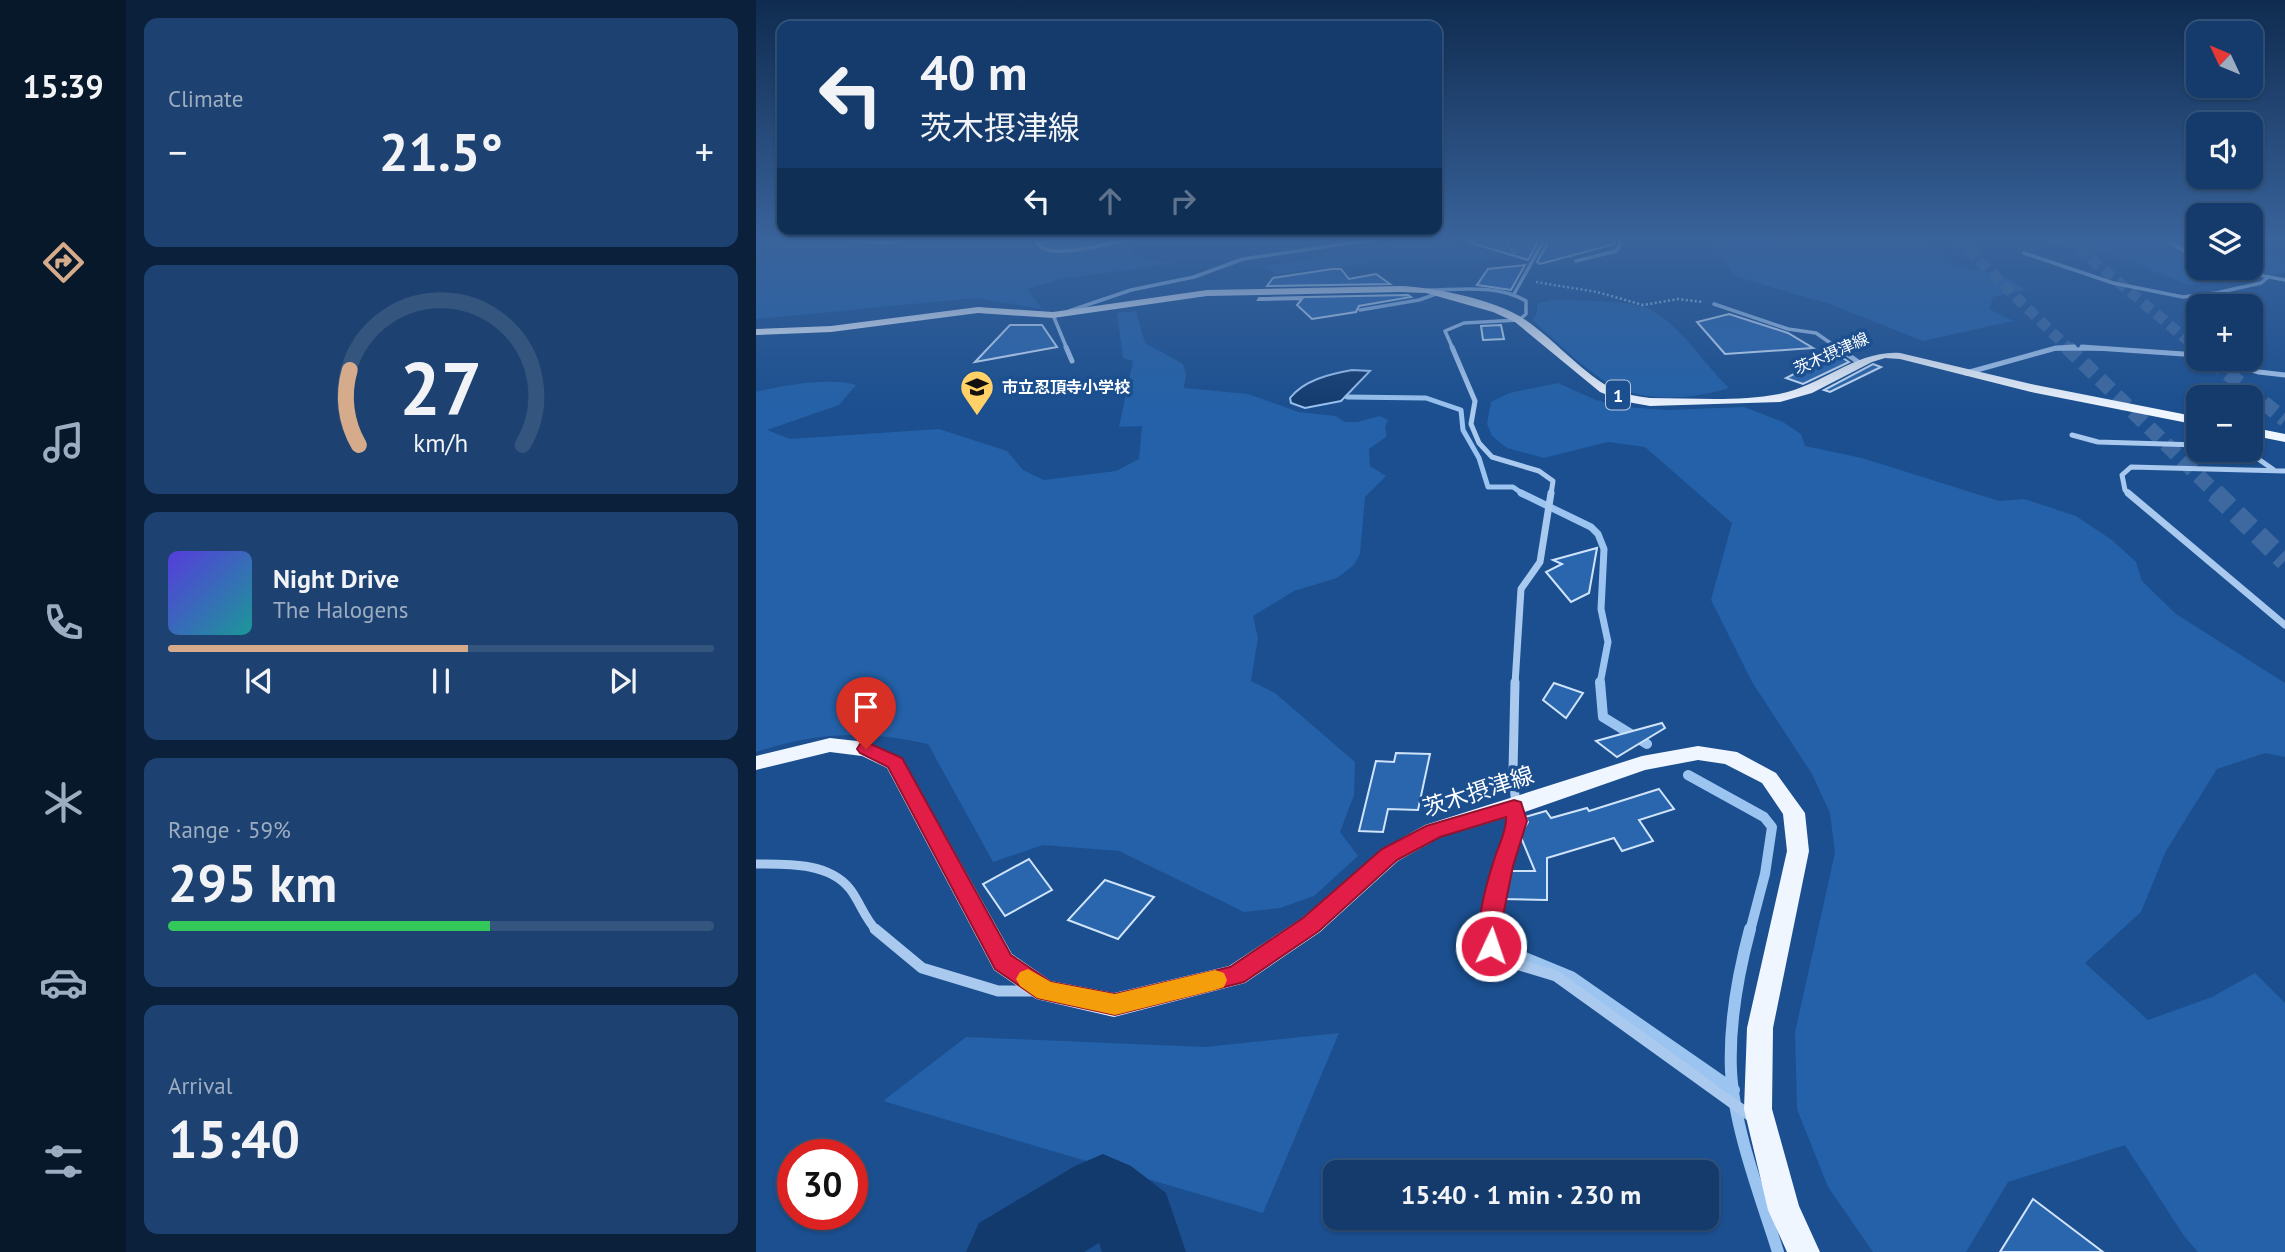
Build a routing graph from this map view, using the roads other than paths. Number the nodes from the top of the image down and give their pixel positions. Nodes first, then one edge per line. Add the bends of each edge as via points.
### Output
1 (1114, 295) edge
2 (1190, 295) edge
3 (1428, 295) edge
4 (1447, 295) edge
5 (1516, 295) edge
6 (2175, 295) edge
7 (2205, 295) edge
8 (1714, 304) road end
9 (1360, 310) dead end
10 (1059, 314) junction
11 (1519, 320) junction
12 (756, 332) edge
13 (2186, 354) edge
14 (1072, 361) dead end
15 (1861, 364) junction
16 (2255, 371) edge
17 (1965, 373) junction
18 (2285, 375) edge
19 (2186, 419) edge
20 (2263, 434) edge
21 (2072, 435) dead end
22 (2285, 438) edge
23 (2186, 445) edge
24 (2263, 462) edge
25 (2275, 470) junction
26 (2285, 471) edge
27 (2285, 625) edge
28 (756, 763) edge
29 (1514, 807) junction
30 (756, 864) edge
31 (1045, 991) junction
32 (1762, 1124) junction
33 (1804, 1252) edge

1 - 10 street
2 - 10 main road, 茨木摂津線 / 1
3 - 9 street
4 - 11 main road, 茨木摂津線 / 1
5 - 11 street via 1526,301 1526,314
6 - 7 street
8 - 15 street via 1788,329 1816,333
10 - 12 main road, 茨木摂津線 / 1 via 978,310 831,329
10 - 14 street
11 - 15 main road, 茨木摂津線 / 1 via 1604,389 1650,402 1780,398
11 - 29 street via 1464,323 1445,331 1475,401 1471,424 1479,443 1492,457 1539,471 1553,481 1540,562 1521,589 1514,675
13 - 17 street via 2056,348
15 - 17 main road, 茨木摂津線 / 1 via 1884,355 1900,356
16 - 18 street
17 - 19 main road, 茨木摂津線 / 1
20 - 22 main road
21 - 23 street via 2098,442
24 - 25 street
25 - 26 street
25 - 27 street via 2157,466 2131,467 2122,475 2124,490
28 - 31 main road, 茨木摂津線 via 830,746 866,749 895,762 1003,962
29 - 31 main road, 茨木摂津線 via 1433,831 1390,855 1311,925 1236,975 1115,1004
29 - 32 street via 1517,821 1490,926 1491,946 1500,959 1556,976
29 - 32 main road, 茨木摂津線 via 1642,763 1698,754 1730,757 1769,778 1794,813 1798,851 1760,1028 1758,1109
30 - 31 street via 794,864 832,874 849,887 874,928 922,968 998,991
32 - 33 main road, 茨木摂津線 via 1784,1210

